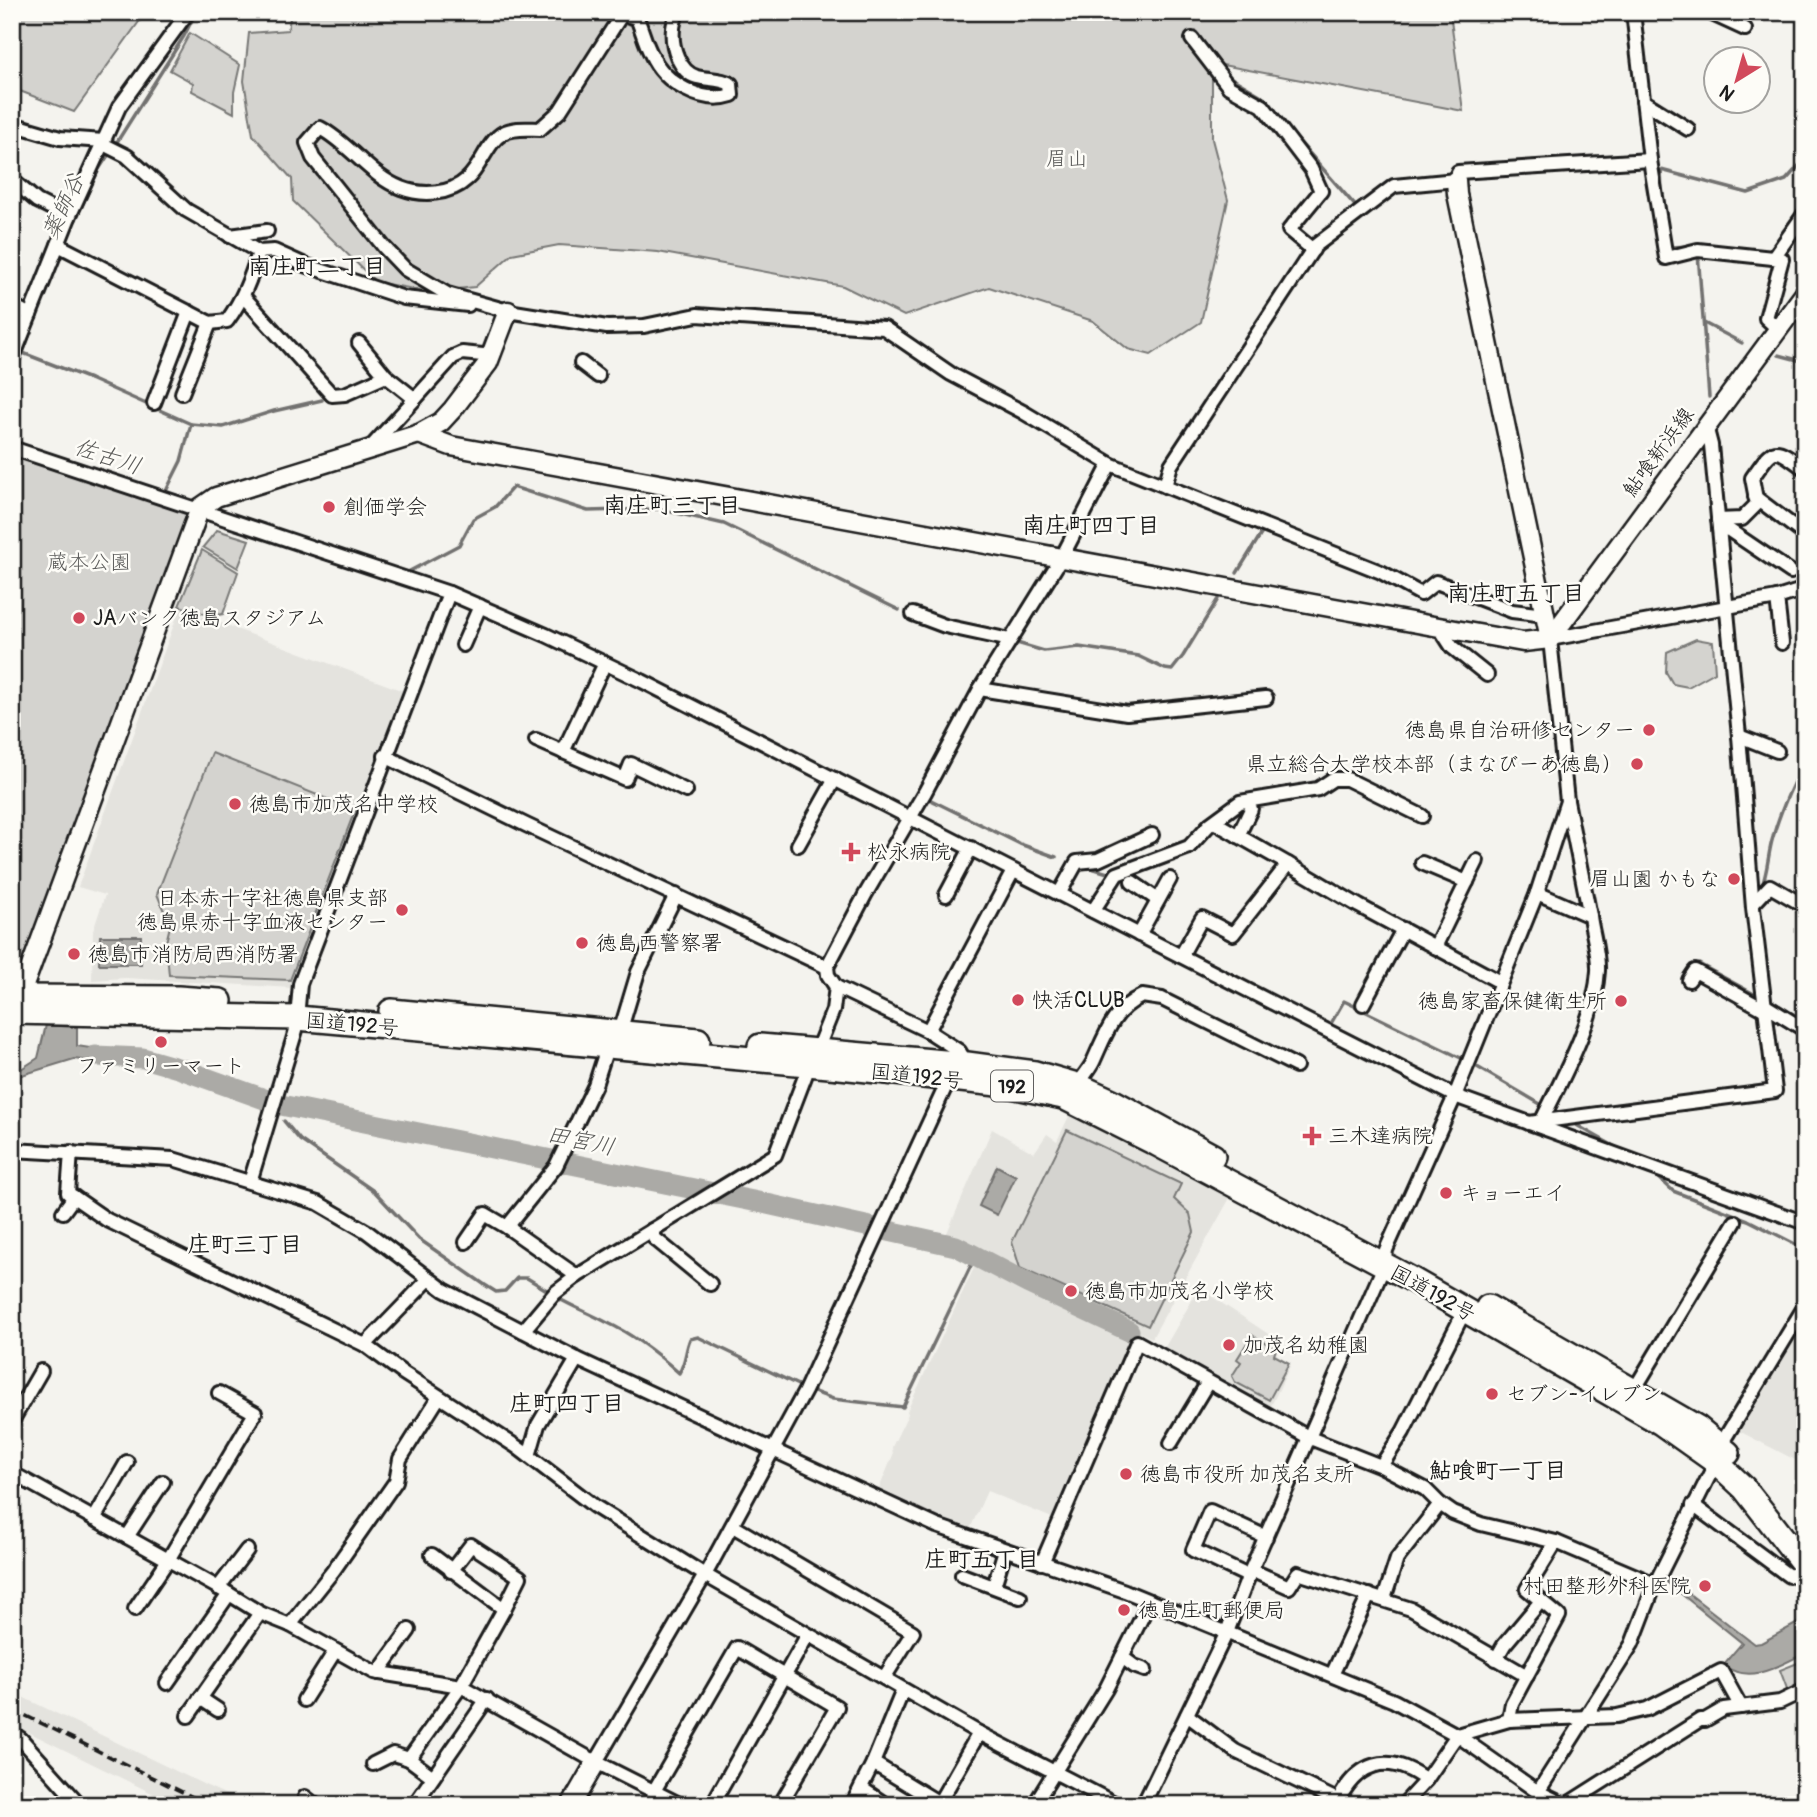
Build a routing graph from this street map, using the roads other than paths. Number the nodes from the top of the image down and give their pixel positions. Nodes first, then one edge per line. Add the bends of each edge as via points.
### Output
1 (188, 12) edge
2 (677, 12) edge
3 (1633, 12) edge
4 (1708, 12) edge
5 (1745, 29) dead end
6 (1192, 39) dead end
7 (1643, 101) junction
8 (12, 124) edge
9 (1688, 129) dead end
10 (103, 143) junction
11 (1650, 160) junction
12 (12, 180) edge
13 (1456, 180) junction
14 (1805, 213) edge
15 (69, 218) junction
16 (267, 231) dead end
17 (230, 236) junction
18 (58, 245) junction
19 (1313, 250) junction
20 (259, 252) junction
21 (1774, 257) junction
22 (1805, 293) edge
23 (243, 296) junction
24 (12, 305) edge
25 (500, 308) junction
26 (189, 312) junction
27 (30, 315) junction
28 (210, 323) junction
29 (1777, 329) junction
30 (359, 343) dead end
31 (13, 356) edge
32 (493, 356) junction
33 (581, 363) dead end
34 (386, 376) junction
35 (598, 376) dead end
36 (181, 393) dead end
37 (415, 399) junction
38 (154, 403) dead end
39 (1706, 426) junction
40 (419, 434) junction
41 (12, 448) edge
42 (369, 450) junction
43 (1110, 464) junction
44 (1805, 469) edge
45 (1165, 486) junction
46 (1755, 497) junction
47 (200, 508) junction
48 (1718, 524) junction
49 (1805, 535) edge
50 (1062, 557) junction
51 (1791, 572) dead end
52 (1805, 589) edge
53 (449, 593) junction
54 (1777, 598) junction
55 (480, 606) junction
56 (1727, 608) junction
57 (913, 614) dead end
58 (1545, 615) junction
59 (1439, 627) junction
60 (1550, 639) junction
61 (1010, 640) junction
62 (1782, 643) dead end
63 (463, 645) dead end
64 (604, 665) junction
65 (1487, 676) dead end
66 (980, 689) junction
67 (1266, 698) dead end
68 (1740, 736) junction
69 (536, 740) dead end
70 (1777, 751) dead end
71 (563, 752) junction
72 (385, 756) junction
73 (835, 779) junction
74 (686, 791) dead end
75 (1567, 801) junction
76 (1251, 809) dead end
77 (1422, 816) dead end
78 (910, 817) junction
79 (1214, 822) junction
80 (1152, 835) dead end
81 (1238, 836) junction
82 (798, 845) dead end
83 (971, 848) junction
84 (1477, 861) dead end
85 (1422, 863) dead end
86 (1288, 864) junction
87 (1013, 871) junction
88 (1170, 879) dead end
89 (1132, 882) dead end
90 (1467, 882) junction
91 (1537, 893) junction
92 (1059, 894) junction
93 (676, 895) junction
94 (946, 895) dead end
95 (1158, 900) junction
96 (1753, 904) junction
97 (1805, 906) edge
98 (1093, 911) junction
99 (1590, 916) junction
100 (1404, 929) junction
101 (1139, 935) junction
102 (1435, 947) junction
103 (1181, 956) junction
104 (827, 967) junction
105 (1689, 980) dead end
106 (1500, 982) junction
107 (836, 987) junction
108 (15, 1004) edge
109 (1363, 1004) dead end
110 (1767, 1009) junction
111 (298, 1011) junction
112 (1805, 1030) edge
113 (928, 1031) junction
114 (614, 1040) junction
115 (813, 1058) junction
116 (967, 1064) junction
117 (1296, 1066) dead end
118 (949, 1079) junction
119 (1077, 1085) junction
120 (1455, 1096) junction
121 (1546, 1111) junction
122 (1527, 1123) junction
123 (12, 1150) edge
124 (71, 1152) junction
125 (250, 1182) junction
126 (74, 1197) junction
127 (63, 1212) dead end
128 (1735, 1222) dead end
129 (1805, 1223) edge
130 (508, 1227) junction
131 (652, 1230) junction
132 (466, 1242) dead end
133 (1385, 1258) junction
134 (577, 1276) junction
135 (429, 1279) junction
136 (710, 1284) dead end
137 (1805, 1306) edge
138 (1465, 1310) junction
139 (523, 1331) junction
140 (365, 1346) junction
141 (577, 1359) junction
142 (41, 1371) dead end
143 (1208, 1382) junction
144 (1634, 1390) junction
145 (219, 1393) dead end
146 (439, 1396) junction
147 (12, 1421) edge
148 (1310, 1438) junction
149 (1171, 1443) dead end
150 (773, 1451) junction
151 (1718, 1454) junction
152 (529, 1456) junction
153 (127, 1462) dead end
154 (1381, 1466) junction
155 (12, 1474) edge
156 (163, 1482) dead end
157 (1440, 1504) junction
158 (1693, 1506) junction
159 (94, 1519) junction
160 (733, 1526) junction
161 (127, 1537) junction
162 (1266, 1537) junction
163 (1556, 1542) junction
164 (1805, 1543) edge
165 (247, 1550) dead end
166 (1005, 1550) junction
167 (432, 1555) dead end
168 (168, 1560) junction
169 (1042, 1563) junction
170 (1805, 1568) edge
171 (451, 1571) junction
172 (1250, 1573) junction
173 (705, 1575) junction
174 (962, 1575) dead end
175 (1655, 1584) junction
176 (995, 1586) junction
177 (224, 1591) junction
178 (1369, 1595) junction
179 (1020, 1597) dead end
180 (1384, 1599) junction
181 (1150, 1601) junction
182 (1541, 1601) junction
183 (135, 1609) dead end
184 (504, 1609) junction
185 (260, 1613) junction
186 (290, 1625) junction
187 (409, 1630) dead end
188 (1227, 1632) junction
189 (807, 1636) junction
190 (335, 1651) junction
191 (1122, 1657) junction
192 (1496, 1659) junction
193 (1144, 1670) dead end
194 (378, 1673) junction
195 (1332, 1675) junction
196 (785, 1676) junction
197 (1527, 1676) junction
198 (884, 1678) junction
199 (167, 1683) dead end
200 (461, 1686) junction
201 (903, 1690) junction
202 (1805, 1690) edge
203 (200, 1698) junction
204 (487, 1699) junction
205 (304, 1700) dead end
206 (1741, 1707) junction
207 (218, 1710) dead end
208 (1187, 1715) junction
209 (188, 1716) dead end
210 (1585, 1718) junction
211 (1509, 1720) junction
212 (12, 1733) edge
213 (979, 1733) junction
214 (1457, 1735) junction
215 (409, 1759) junction
216 (596, 1762) junction
217 (873, 1763) junction
218 (373, 1764) dead end
219 (1054, 1773) junction
220 (433, 1777) junction
221 (1426, 1780) junction
222 (861, 1788) junction
223 (653, 1791) junction
224 (1538, 1793) junction
225 (1336, 1803) edge
226 (939, 1804) edge
227 (80, 1805) edge
228 (414, 1805) edge
229 (570, 1805) edge
230 (681, 1805) edge
231 (712, 1805) edge
232 (780, 1805) edge
233 (852, 1805) edge
234 (886, 1805) edge
235 (1034, 1805) edge
236 (1118, 1805) edge
237 (1143, 1805) edge
238 (1403, 1805) edge
239 (1565, 1805) edge

1 - 10 street via 120,107
2 - 25 street via 673,30 678,59 687,72 730,84 732,95 704,97 671,81 652,56 637,18 622,14 560,111 540,129 502,133 468,179 446,191 419,193 399,187 320,128 307,142 313,158 369,231 405,269 447,294
3 - 7 street
4 - 5 street
6 - 19 street via 1229,87 1263,106 1311,169 1321,191 1289,230
7 - 9 street
7 - 11 street
8 - 10 street via 60,138
10 - 15 street
10 - 17 street via 127,156 186,210
11 - 13 street via 1458,172
11 - 21 street via 1666,258 1697,250
12 - 15 street via 37,201
13 - 19 street via 1394,186
13 - 58 street
14 - 21 street
15 - 18 street
16 - 17 street
17 - 20 street
18 - 26 street
18 - 27 street
19 - 45 street via 1171,465
20 - 23 street
20 - 25 street via 274,251 404,298
21 - 29 street via 1782,259 1766,318
22 - 29 street, 鮎喰新浜線
23 - 28 street via 227,321
23 - 34 street via 332,395
24 - 27 street
25 - 32 street
25 - 43 street via 607,327 645,326 697,315 884,328 951,374
26 - 28 street
26 - 38 street
27 - 31 street
28 - 36 street
29 - 39 street, 鮎喰新浜線
30 - 34 street
32 - 37 street via 462,353 453,357
32 - 40 street via 441,422
33 - 35 street
34 - 37 street
37 - 42 street
39 - 48 street
39 - 60 street, 鮎喰新浜線
40 - 42 street
40 - 50 street via 451,446
41 - 47 street
42 - 47 street via 216,497
43 - 45 street
43 - 50 street
44 - 46 street via 1781,451 1775,452 1752,478
45 - 58 street via 1381,572 1421,594 1436,582 1512,611
46 - 48 street via 1757,504 1742,519
46 - 49 street
47 - 53 street
47 - 108 street
48 - 51 street
48 - 56 street
50 - 59 street
50 - 61 street
52 - 54 street
53 - 55 street
53 - 72 street
54 - 56 street
54 - 62 street
55 - 63 street
55 - 64 street
56 - 60 street
56 - 68 street
57 - 61 street
58 - 60 street
59 - 60 street via 1523,642
59 - 65 street via 1452,647
60 - 75 street
61 - 66 street
64 - 71 street
64 - 73 street
66 - 67 street via 1127,713
66 - 78 street
68 - 70 street
68 - 96 street
69 - 71 street
71 - 74 street via 625,779 631,764
72 - 93 street
72 - 111 street via 300,984
73 - 78 street
73 - 82 street
75 - 91 street
75 - 99 street
76 - 81 street
77 - 79 street via 1346,779 1333,779 1318,789 1240,802
78 - 83 street
78 - 104 street
79 - 81 street
79 - 98 street via 1189,847 1117,874
80 - 92 street via 1098,860 1077,862
81 - 86 street
83 - 87 street
83 - 94 street
84 - 90 street
85 - 90 street
86 - 100 street
86 - 103 street via 1233,934 1202,918
87 - 92 street
87 - 113 street
88 - 95 street
89 - 95 street
90 - 102 street
91 - 99 street
91 - 106 street
92 - 98 street
93 - 104 street
93 - 114 street via 638,972
95 - 101 street
96 - 97 street via 1770,886
96 - 110 street
98 - 101 street
99 - 121 street via 1598,968 1594,995
100 - 102 street
100 - 109 street
101 - 103 street
102 - 106 street
103 - 120 street
104 - 107 street
105 - 110 street via 1695,971
106 - 120 street
107 - 113 street
107 - 115 street via 833,1010
108 - 111 highway, 国道192号 / 192
110 - 112 street
110 - 121 street via 1774,1091 1564,1117
111 - 114 highway, 国道192号 / 192
111 - 125 street via 276,1103
113 - 116 street via 959,1051
114 - 115 highway, 国道192号 / 192
114 - 130 street via 558,1163
115 - 116 highway, 国道192号 / 192
115 - 118 highway, 国道192号 / 192
115 - 131 street via 775,1155
116 - 119 highway, 国道192号 / 192 via 1035,1073
117 - 119 street via 1162,999 1142,996 1120,1010
118 - 133 highway, 国道192号 / 192 via 1063,1097
118 - 150 street via 807,1388
119 - 133 highway, 国道192号 / 192 via 1160,1126
120 - 122 street
120 - 133 street
121 - 122 street
122 - 129 street
123 - 124 street
124 - 125 street via 173,1158
124 - 126 street via 68,1193
125 - 135 street via 318,1203 366,1231
126 - 127 street
126 - 140 street via 107,1220
128 - 144 street
130 - 132 street via 485,1214
130 - 134 street
131 - 134 street
131 - 136 street via 654,1238
133 - 138 highway, 国道192号 / 192
133 - 144 highway, 国道192号 / 192
133 - 148 street
134 - 139 street via 553,1294
135 - 139 street
135 - 140 street
137 - 151 street
138 - 151 highway, 国道192号 / 192
138 - 154 street
139 - 141 street
140 - 146 street
141 - 150 street
141 - 152 street via 538,1425
142 - 147 street
143 - 148 street
143 - 149 street
143 - 169 street via 1137,1342
144 - 151 highway, 国道192号 / 192 via 1698,1428
145 - 168 street via 255,1413
146 - 152 street
146 - 186 street via 400,1459 396,1481
148 - 154 street
148 - 162 street
150 - 160 street
150 - 166 street via 937,1526
151 - 158 street
151 - 164 highway, 国道192号 / 192 via 1755,1480
151 - 170 highway, 国道192号 / 192
152 - 173 street via 594,1506
153 - 159 street
154 - 157 street via 1425,1489
155 - 159 street
156 - 161 street
157 - 163 street via 1481,1524
157 - 180 street via 1397,1559
158 - 170 street via 1789,1576
158 - 175 street
159 - 161 street
160 - 173 street
160 - 198 street via 913,1632
161 - 168 street
162 - 172 street
162 - 172 street via 1210,1511 1193,1550
163 - 175 street
163 - 182 street via 1527,1589
165 - 177 street
166 - 169 street
166 - 176 street
167 - 171 street
168 - 177 street
168 - 183 street
169 - 181 street
171 - 184 street
171 - 184 street via 471,1545 520,1577
172 - 178 street via 1289,1587 1298,1573
172 - 188 street
173 - 189 street
173 - 216 street
174 - 176 street
175 - 210 street via 1632,1644
176 - 179 street
177 - 185 street
177 - 199 street
178 - 180 street
178 - 195 street
180 - 192 street via 1411,1609
181 - 188 street
181 - 191 street
182 - 192 street
182 - 197 street via 1559,1616
184 - 200 street
185 - 186 street
185 - 203 street
186 - 190 street
187 - 194 street
188 - 195 street
188 - 208 street
189 - 196 street
189 - 198 street
190 - 194 street
190 - 205 street
191 - 193 street
191 - 219 street
192 - 197 street
194 - 200 street
195 - 214 street
196 - 223 street via 737,1648
196 - 231 street
196 - 232 street via 836,1707
197 - 211 street via 1512,1703
198 - 201 street
200 - 204 street
200 - 215 street
201 - 213 street
201 - 217 street
202 - 206 street via 1780,1702
203 - 207 street
203 - 209 street
204 - 216 street
204 - 220 street
206 - 210 street via 1721,1671 1647,1709
206 - 239 street via 1700,1720
208 - 225 street via 1235,1751
208 - 237 street
210 - 211 street
210 - 224 street
211 - 214 street
212 - 227 street
213 - 219 street
213 - 226 street
214 - 221 street
214 - 224 street
215 - 218 street via 393,1754
215 - 220 street
216 - 223 street
216 - 229 street
217 - 222 street
217 - 226 street
219 - 235 street
219 - 236 street
220 - 228 street
221 - 225 street via 1410,1768 1378,1764 1356,1774
221 - 238 street
222 - 233 street
222 - 234 street
223 - 230 street
224 - 239 street

